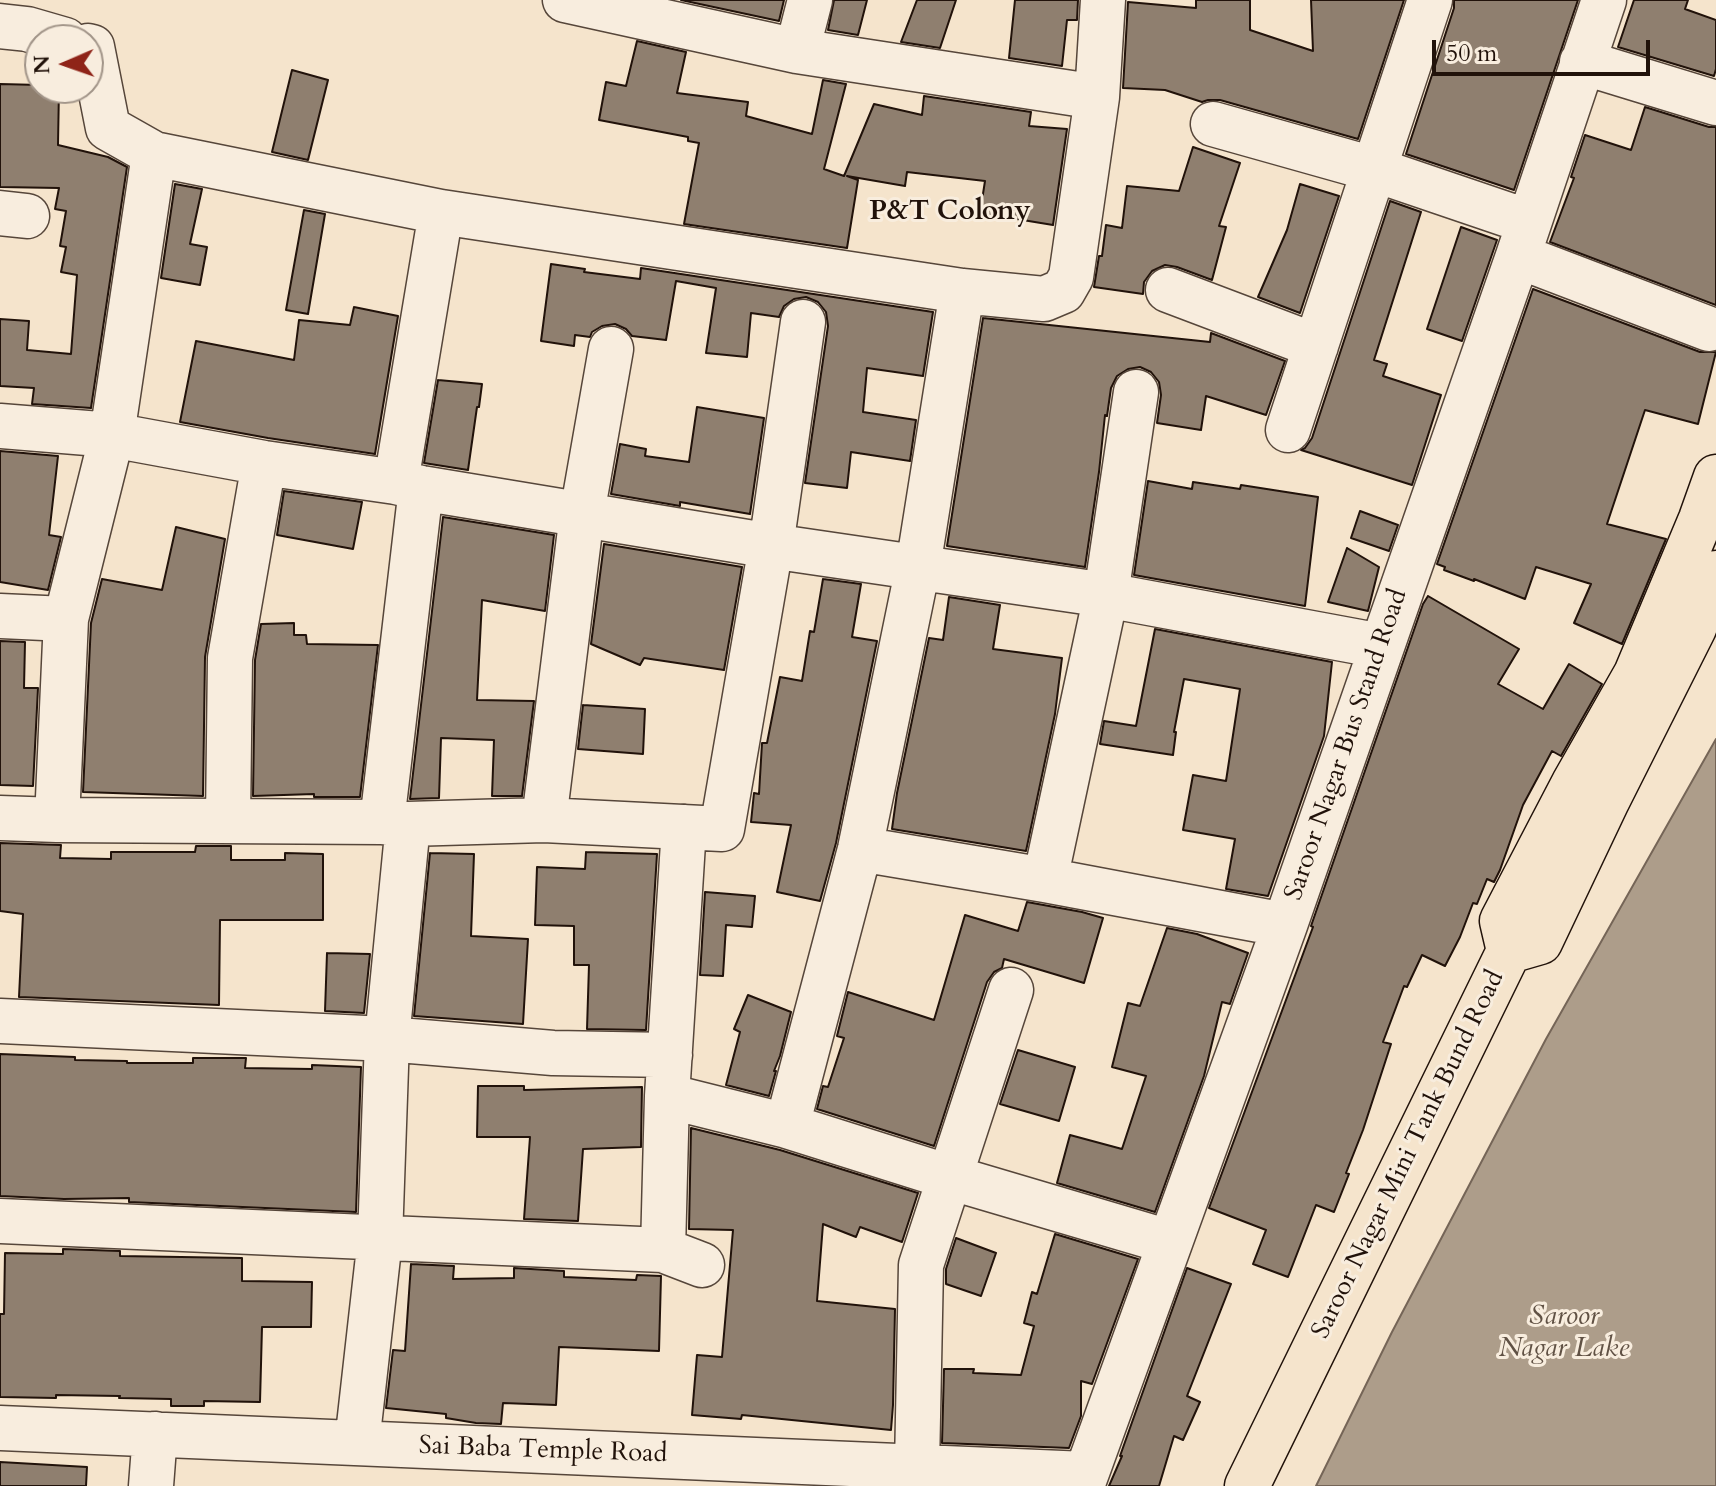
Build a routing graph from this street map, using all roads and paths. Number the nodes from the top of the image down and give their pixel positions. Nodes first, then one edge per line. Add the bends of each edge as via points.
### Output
1 (566, 0) edge
2 (810, 0) edge
3 (1103, 0) edge
4 (1430, 0) edge
5 (1604, 0) edge
6 (797, 51) junction
7 (1582, 62) junction
8 (1097, 97) junction
9 (1716, 103) edge
10 (103, 104) edge
11 (1213, 124) dead end
12 (154, 154) junction
13 (1373, 169) junction
14 (441, 212) junction
15 (1524, 239) junction
16 (1168, 290) dead end
17 (962, 291) junction
18 (803, 322) dead end
19 (1709, 329) dead end
20 (1316, 346) junction
21 (611, 349) dead end
22 (1136, 392) dead end
23 (0, 426) edge
24 (1288, 430) dead end
25 (112, 435) junction
26 (264, 463) junction
27 (1716, 477) edge
28 (409, 485) junction
29 (582, 514) junction
30 (771, 546) junction
31 (918, 567) junction
32 (1705, 570) edge
33 (1106, 595) junction
34 (0, 616) edge
35 (66, 619) junction
36 (1381, 646) junction
37 (0, 818) edge
38 (57, 820) junction
39 (228, 820) junction
40 (544, 820) junction
41 (395, 823) junction
42 (684, 827) junction
43 (860, 849) junction
44 (1045, 880) junction
45 (1285, 925) junction
46 (1011, 990) dead end
47 (0, 1021) edge
48 (387, 1039) junction
49 (668, 1075) junction
50 (787, 1126) junction
51 (949, 1177) junction
52 (0, 1221) edge
53 (380, 1239) junction
54 (1169, 1242) junction
55 (0, 1428) edge
56 (155, 1434) junction
57 (357, 1443) junction
58 (903, 1473) edge
59 (1084, 1480) edge
60 (151, 1486) edge
61 (1247, 1486) edge

1 - 6 street
2 - 6 street
3 - 8 street
4 - 13 street
5 - 7 street, Saroor Nagar Bus Stand Road
6 - 8 street
7 - 9 street
7 - 15 street, Saroor Nagar Bus Stand Road
8 - 17 street via 1071,277 1063,291 1044,299
10 - 12 street via 108,128
11 - 13 street
12 - 14 street
12 - 25 street
13 - 15 street
13 - 20 street
14 - 17 street
14 - 28 street
15 - 19 street
15 - 36 street, Saroor Nagar Bus Stand Road
16 - 20 street
17 - 31 street
18 - 30 street
20 - 24 street
21 - 29 street
22 - 33 street
23 - 25 street
25 - 26 street
25 - 35 street
26 - 28 street
26 - 39 street via 230,658
27 - 32 main road, Saroor Nagar Mini Tank Bund Road via 1701,519
28 - 29 street
28 - 41 street
29 - 30 street
29 - 40 street
30 - 31 street
30 - 42 street via 722,829
31 - 33 street
31 - 43 street
32 - 61 main road, Saroor Nagar Mini Tank Bund Road via 1636,674 1502,921 1509,951
33 - 36 street
33 - 44 street
34 - 35 street
35 - 38 street
36 - 45 street, Saroor Nagar Bus Stand Road
37 - 38 street
38 - 39 street
39 - 41 street
40 - 41 street
40 - 42 street
41 - 48 street
42 - 49 street
43 - 44 street
43 - 50 street
44 - 45 street
45 - 54 street, Saroor Nagar Bus Stand Road
46 - 51 street
47 - 48 street
48 - 49 street via 553,1053
48 - 53 street
49 - 50 street
49 - 53 street via 683,1258
50 - 51 street
51 - 54 street
51 - 58 street via 921,1265
52 - 53 street
53 - 57 street
54 - 59 street, Saroor Nagar Bus Stand Road
55 - 56 street, Sai Baba Temple Road
56 - 57 street, Sai Baba Temple Road
56 - 60 street
57 - 58 street, Sai Baba Temple Road
58 - 59 street, Sai Baba Temple Road

